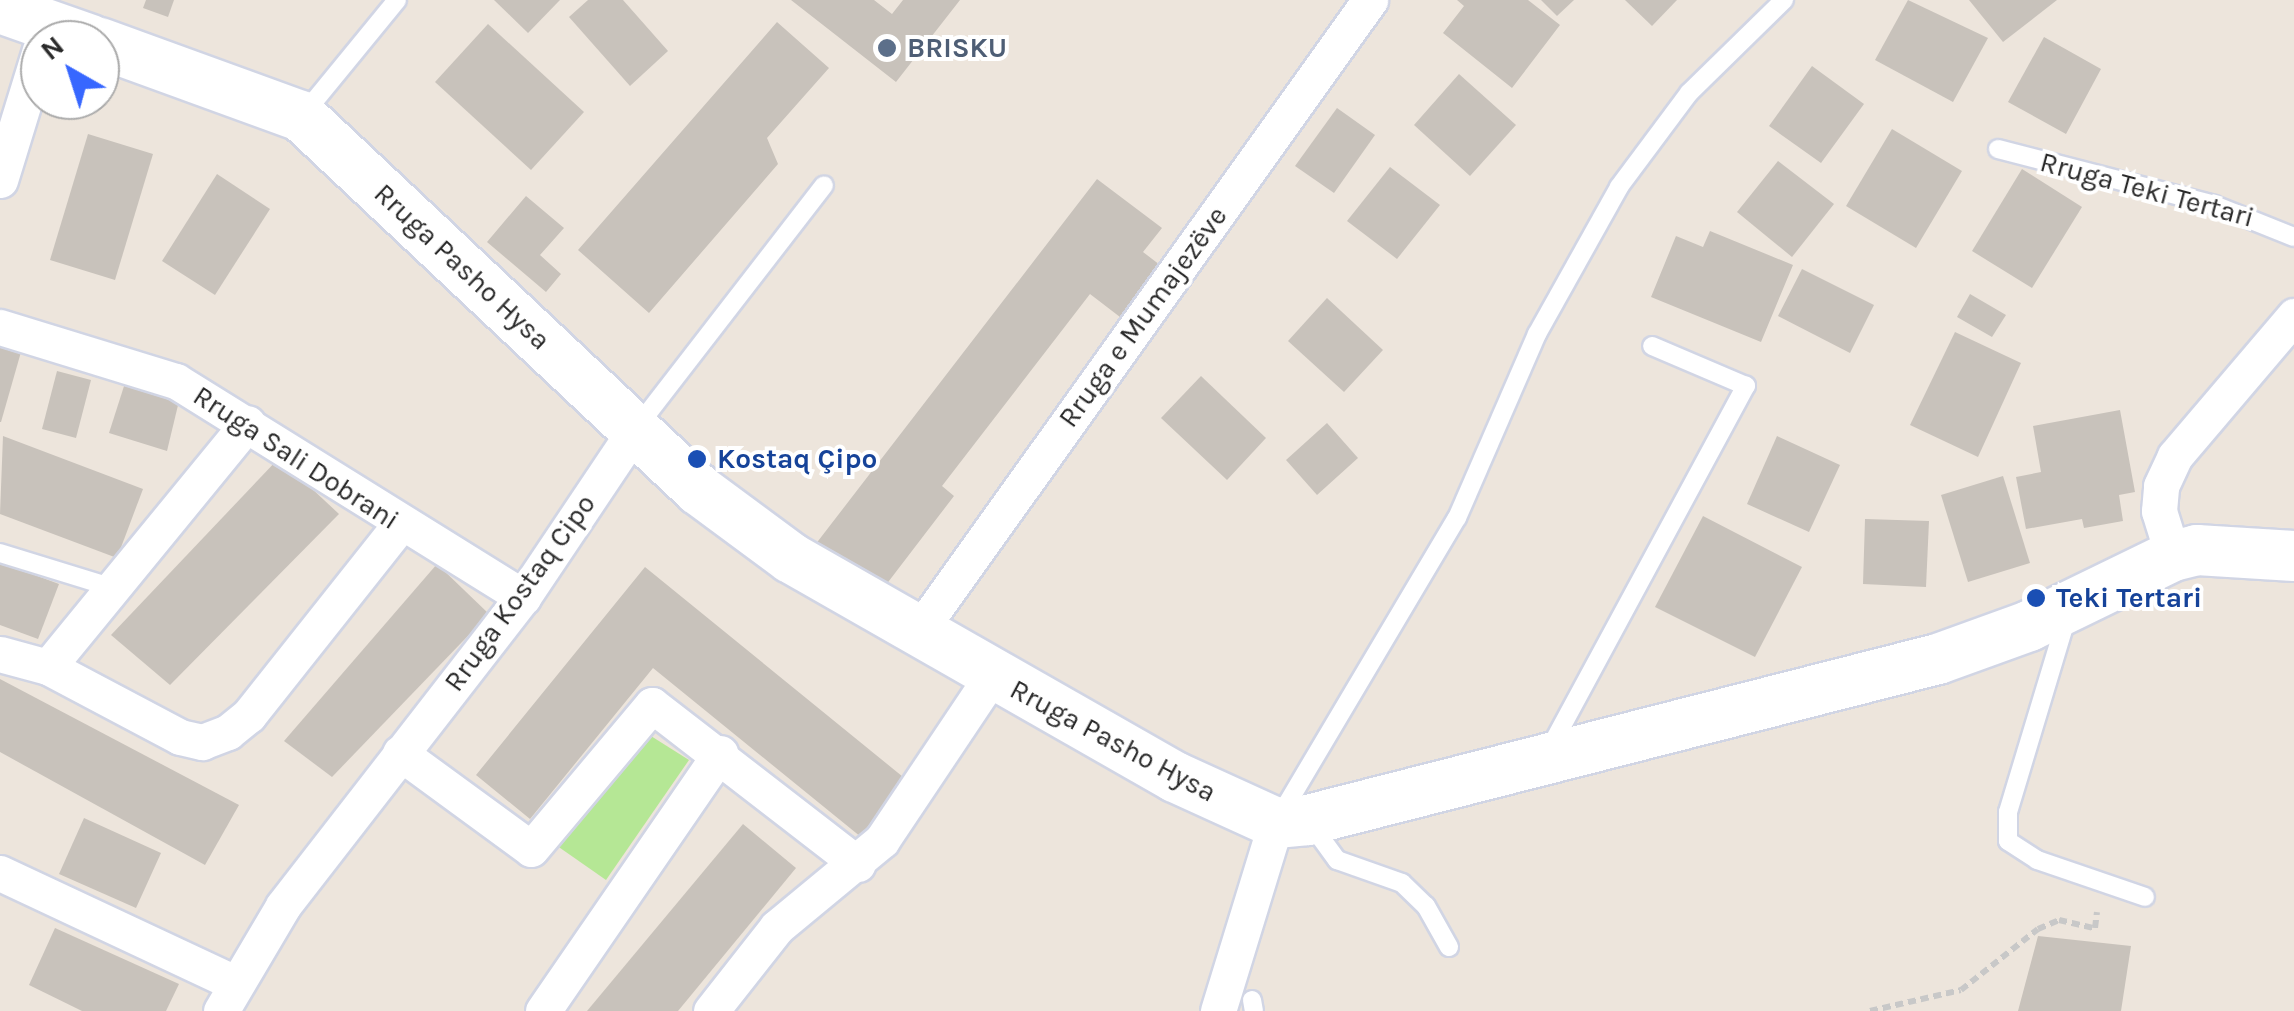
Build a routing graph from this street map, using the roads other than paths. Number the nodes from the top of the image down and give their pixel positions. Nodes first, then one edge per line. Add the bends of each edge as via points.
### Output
1 (396, 0) edge
2 (1370, 0) edge
3 (1784, 0) edge
4 (0, 8) edge
5 (29, 20) edge
6 (120, 50) edge
7 (301, 116) junction
8 (23, 120) edge
9 (1998, 149) dead end
10 (0, 180) edge
11 (824, 185) dead end
12 (2294, 237) edge
13 (2294, 316) edge
14 (0, 327) edge
15 (1652, 346) dead end
16 (248, 422) junction
17 (634, 430) junction
18 (399, 526) junction
19 (0, 553) edge
20 (2173, 556) junction
21 (2294, 556) edge
22 (114, 588) junction
23 (523, 597) junction
24 (2071, 605) junction
25 (916, 635) junction
26 (0, 654) edge
27 (48, 667) junction
28 (991, 677) junction
29 (400, 753) junction
30 (720, 753) junction
31 (1546, 757) junction
32 (1292, 821) junction
33 (858, 864) junction
34 (0, 873) edge
35 (2145, 897) dead end
36 (1449, 947) dead end
37 (228, 997) edge
38 (544, 1011) edge
39 (710, 1011) edge
40 (1218, 1011) edge

1 - 7 lane
2 - 25 street, Rruga e Mumajezëve
3 - 32 lane via 1689,93 1619,187 1537,334 1457,518
4 - 5 main road
6 - 7 main road, Rruga Pasho Hysa
7 - 17 main road, Rruga Pasho Hysa
8 - 10 street
9 - 12 lane, Rruga Teki Tertari via 2214,205
11 - 17 lane
13 - 20 street via 2175,456 2161,486 2160,512
14 - 16 street, Rruga Sali Dobrani via 176,381
15 - 31 lane via 1746,386
16 - 18 street, Rruga Sali Dobrani
16 - 22 street
17 - 23 street, Rruga Kostaq Cipo
17 - 25 main road, Rruga Pasho Hysa via 699,490 791,558
18 - 23 street, Rruga Sali Dobrani
18 - 27 street via 250,715 214,738 180,738
19 - 22 lane
20 - 21 main road via 2197,550
20 - 24 main road
22 - 27 street
23 - 29 street, Rruga Kostaq Cipo
24 - 31 main road via 1938,659
24 - 35 lane via 2008,812 2008,842
25 - 28 main road, Rruga Pasho Hysa
26 - 27 street
28 - 32 main road, Rruga Pasho Hysa via 1175,778
28 - 33 street via 935,768
29 - 30 street via 531,850 652,706
29 - 37 street, Rruga Kostaq Cipo via 332,838
30 - 33 street
30 - 38 street
31 - 32 main road
32 - 36 lane via 1337,860 1402,883 1426,906
32 - 40 street
33 - 39 street via 777,927
34 - 37 street, Rruga Kostaq Cipo

